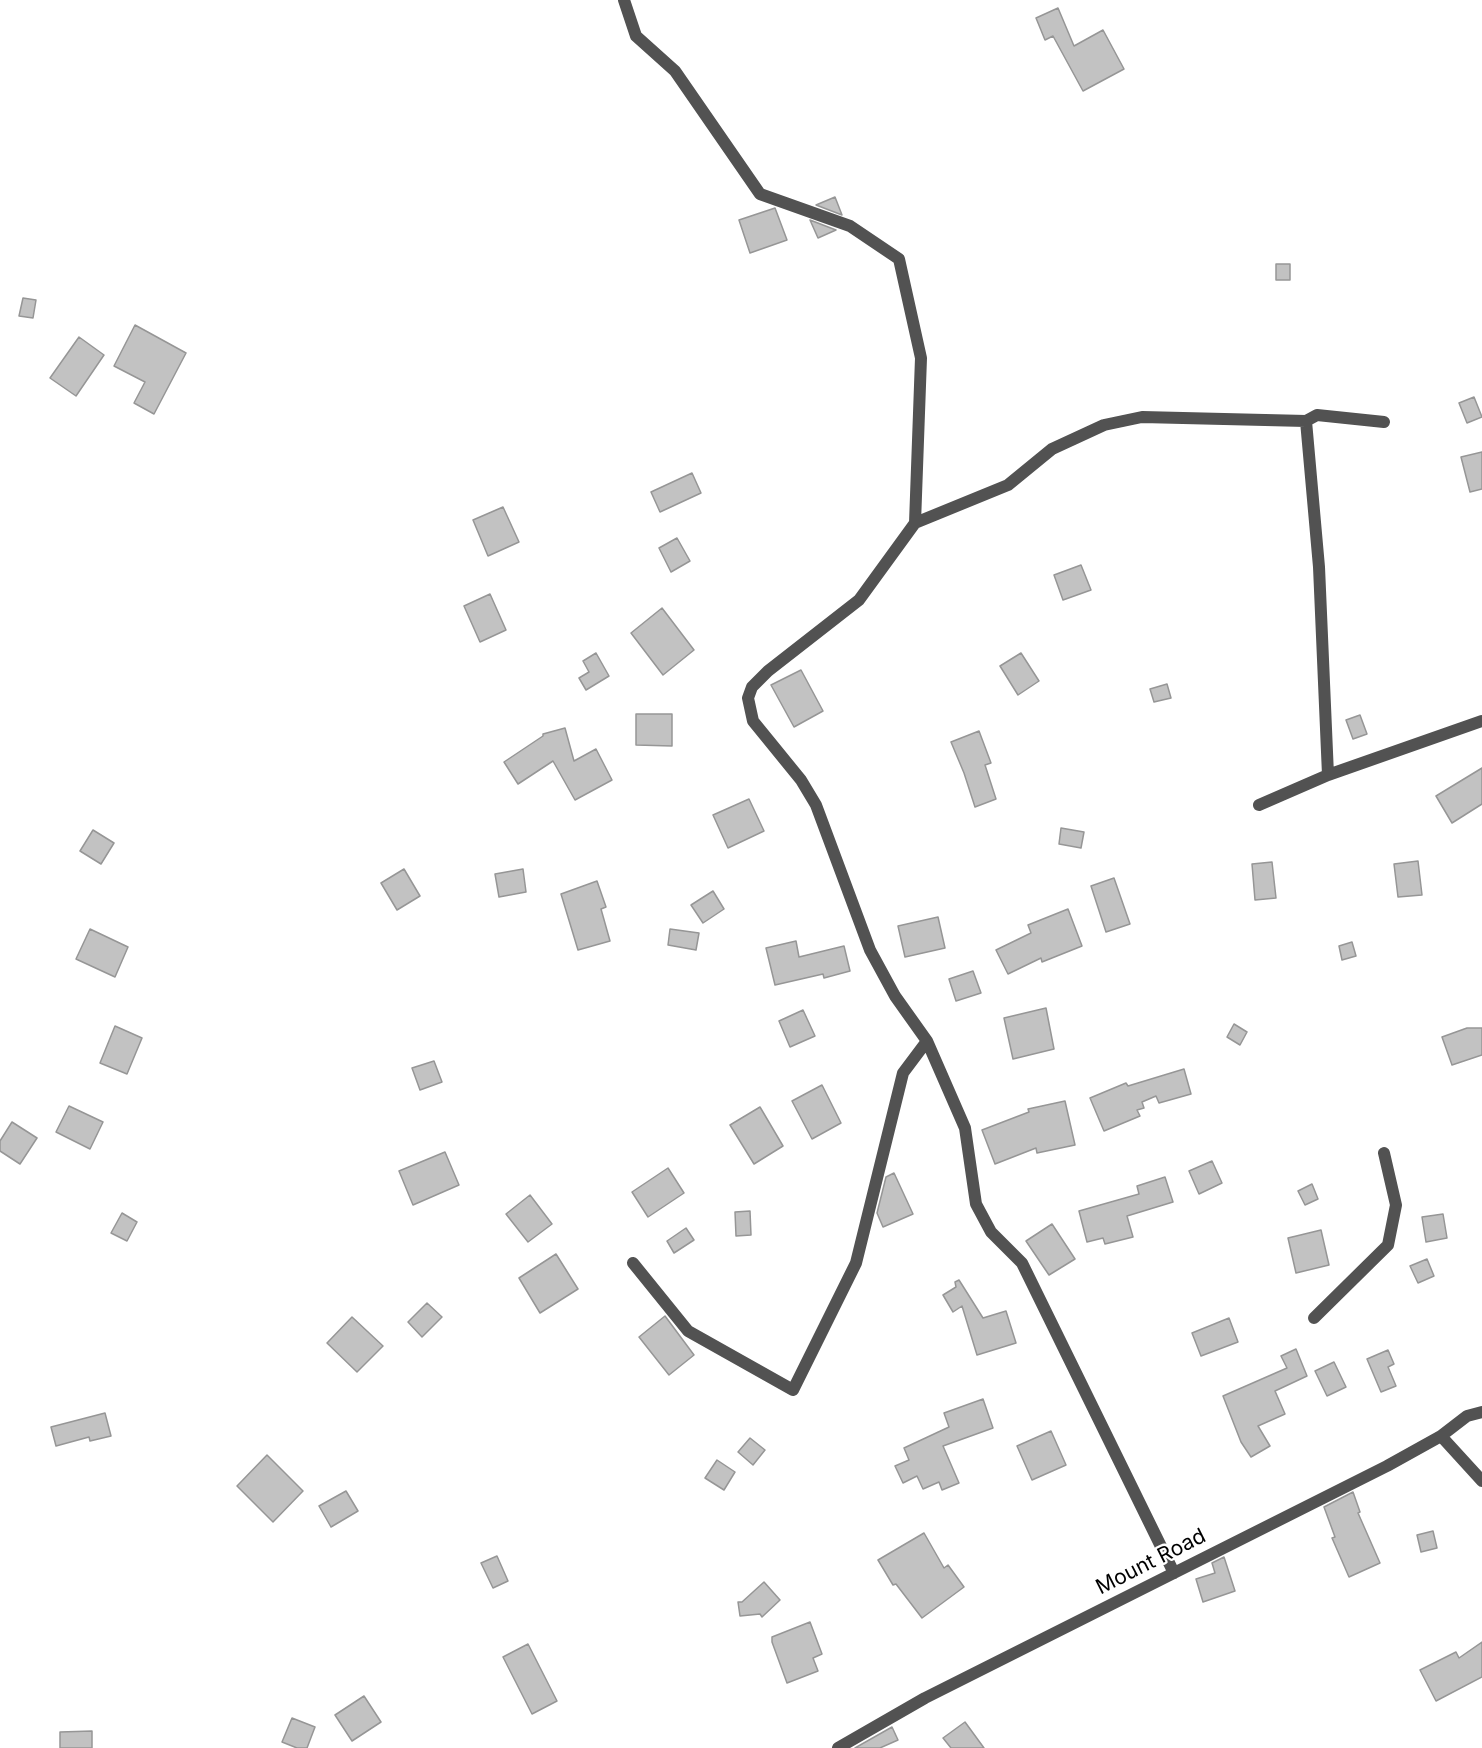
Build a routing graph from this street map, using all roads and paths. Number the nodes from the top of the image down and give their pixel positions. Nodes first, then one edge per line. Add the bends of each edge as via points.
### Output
1 (624, 0) edge
2 (1306, 421) junction
3 (1384, 422) dead end
4 (915, 523) junction
5 (1482, 722) edge
6 (1328, 775) junction
7 (1259, 805) dead end
8 (927, 1041) junction
9 (1384, 1153) dead end
10 (633, 1263) dead end
11 (1314, 1317) dead end
12 (1482, 1412) edge
13 (1441, 1436) junction
14 (1482, 1481) edge
15 (1174, 1573) junction
16 (838, 1748) edge

1 - 4 street via 636,36 675,71 760,194 850,226 898,259 921,358
2 - 3 street via 1317,415
2 - 4 street via 1142,417 1104,425 1052,449 1008,485
2 - 6 street via 1319,567
4 - 8 street via 859,600 768,671 752,687 748,698 753,721 816,805 870,950 895,996
5 - 6 street
6 - 7 street
8 - 10 street via 903,1073 856,1263 794,1390 688,1331
8 - 15 street via 965,1128 976,1204 991,1232 1022,1263
9 - 11 street via 1396,1205 1388,1245
12 - 13 street, Mount Road via 1467,1416
13 - 14 street
13 - 15 street, Mount Road
15 - 16 street, Mount Road via 925,1698

